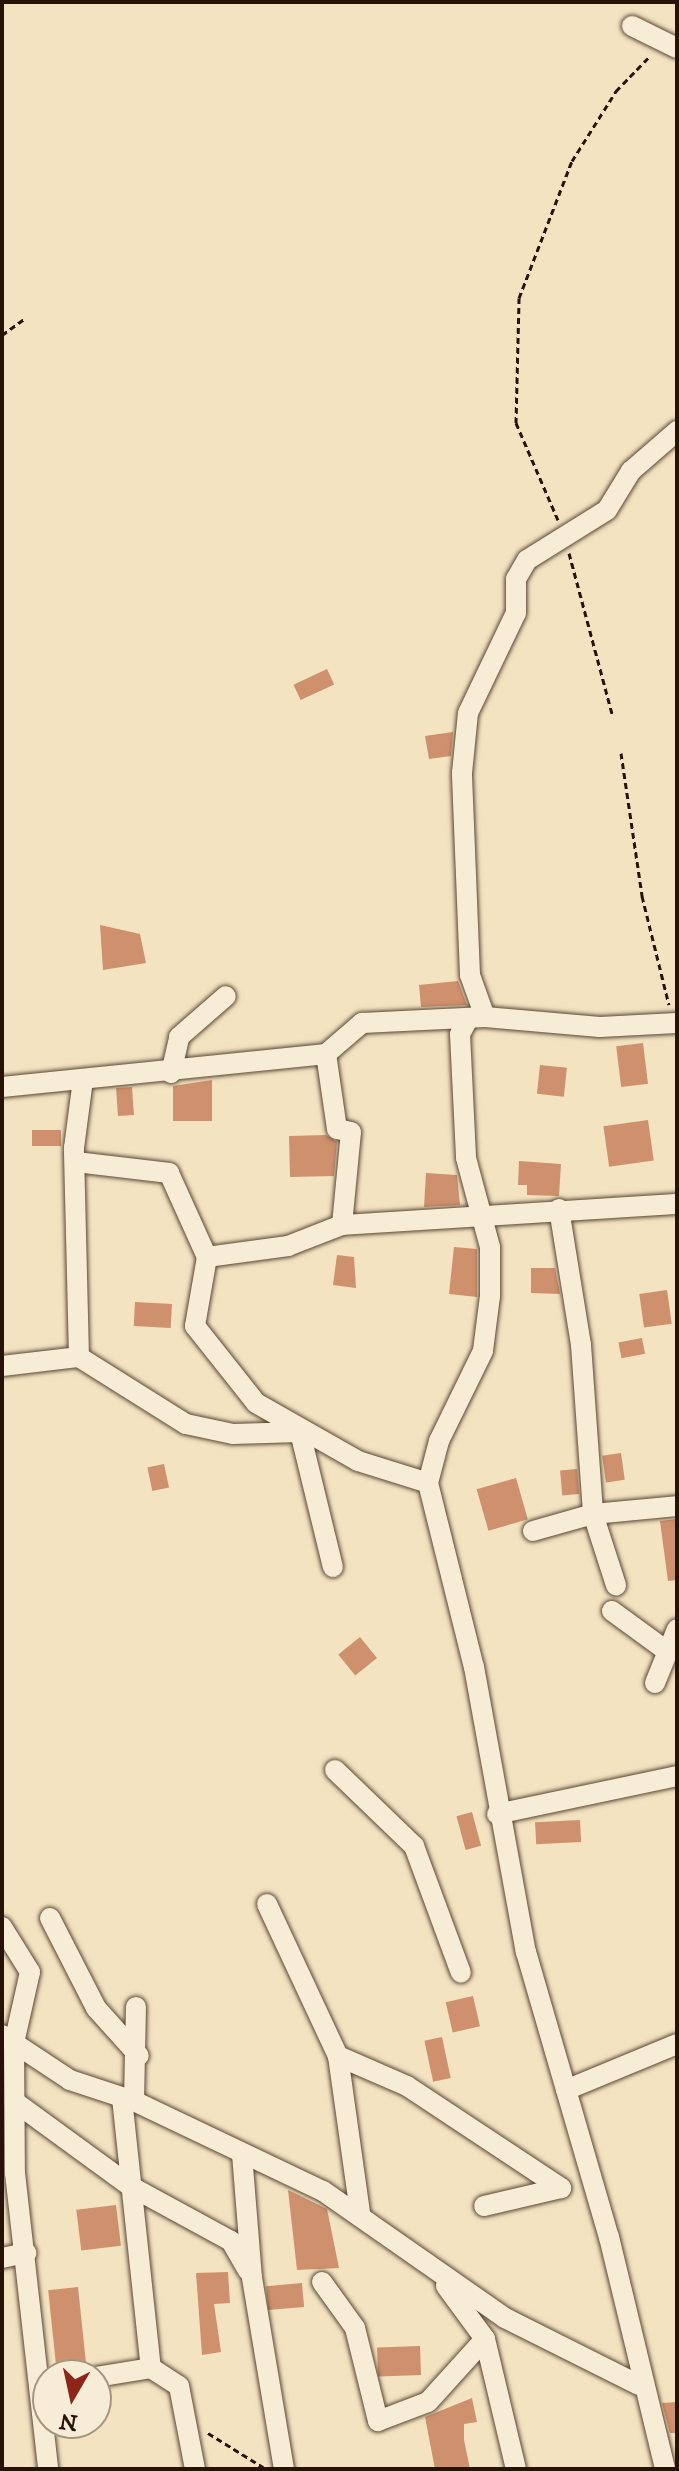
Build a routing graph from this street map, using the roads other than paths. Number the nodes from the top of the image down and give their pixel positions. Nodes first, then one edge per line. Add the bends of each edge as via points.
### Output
1 (632, 26) dead end
2 (674, 48) edge
3 (677, 431) edge
4 (226, 996) dead end
5 (476, 1018) junction
6 (677, 1023) edge
7 (326, 1054) junction
8 (171, 1073) junction
9 (83, 1080) junction
10 (2, 1087) edge
11 (76, 1162) junction
12 (677, 1204) edge
13 (559, 1209) junction
14 (482, 1218) junction
15 (342, 1225) junction
16 (207, 1257) junction
17 (79, 1357) junction
18 (2, 1366) edge
19 (300, 1432) junction
20 (428, 1483) junction
21 (677, 1506) edge
22 (593, 1514) junction
23 (533, 1531) dead end
24 (333, 1567) dead end
25 (616, 1585) dead end
26 (612, 1611) dead end
27 (677, 1629) edge
28 (664, 1649) junction
29 (655, 1683) dead end
30 (335, 1770) dead end
31 (677, 1776) edge
32 (497, 1814) junction
33 (267, 1904) dead end
34 (50, 1918) dead end
35 (2, 1927) edge
36 (461, 1973) dead end
37 (136, 2007) dead end
38 (6, 2042) edge
39 (677, 2044) edge
40 (139, 2056) junction
41 (338, 2056) junction
42 (566, 2090) junction
43 (128, 2100) junction
44 (15, 2102) junction
45 (242, 2154) junction
46 (9, 2175) edge
47 (130, 2186) junction
48 (484, 2206) dead end
49 (360, 2212) junction
50 (26, 2253) junction
51 (2, 2258) edge
52 (252, 2278) junction
53 (440, 2278) junction
54 (322, 2282) dead end
55 (485, 2339) junction
56 (40, 2359) edge
57 (151, 2368) junction
58 (112, 2374) edge
59 (639, 2385) junction
60 (47, 2439) edge
61 (48, 2469) edge
62 (195, 2469) edge
63 (284, 2469) edge
64 (516, 2469) edge
65 (665, 2469) edge

1 - 2 street
3 - 5 street via 631,471 607,510 527,560 516,579 516,613 468,713 462,773
4 - 8 street via 179,1037
5 - 6 street via 600,1027
5 - 7 street via 362,1023
5 - 14 street via 460,1034 466,1158
7 - 8 street via 294,1052 255,1065
7 - 15 street via 337,1129 351,1132
8 - 9 street
9 - 10 street
9 - 11 street
11 - 16 street via 169,1173
11 - 17 street
12 - 13 street
13 - 14 street
13 - 22 street via 581,1345
14 - 15 street
14 - 20 street via 490,1247 483,1351 439,1441
15 - 16 street via 288,1246
16 - 19 street via 195,1326 256,1403
17 - 18 street
17 - 19 street via 186,1424 233,1434
19 - 20 street
19 - 24 street
20 - 32 street via 474,1667
21 - 22 street
22 - 23 street
22 - 25 street
26 - 28 street
27 - 28 street
28 - 29 street
30 - 36 street via 414,1846
31 - 32 street
32 - 42 street
33 - 41 street
34 - 40 street via 96,2008
35 - 38 street via 30,1972
37 - 40 street
38 - 43 street via 70,2080
38 - 44 street
39 - 42 street
40 - 43 street
41 - 48 street via 407,2086 561,2188
41 - 49 street
42 - 59 street via 609,2237
43 - 45 street
43 - 47 street
44 - 46 street
44 - 47 street
45 - 49 street
45 - 52 street
46 - 50 street
47 - 52 street via 231,2241
47 - 57 street
49 - 53 street
50 - 51 street
50 - 56 street
52 - 63 street
53 - 55 street
53 - 59 street
54 - 55 street via 355,2328 378,2421 428,2402
55 - 64 street via 498,2416
57 - 58 street
57 - 62 street via 179,2386
59 - 65 street
60 - 61 street

